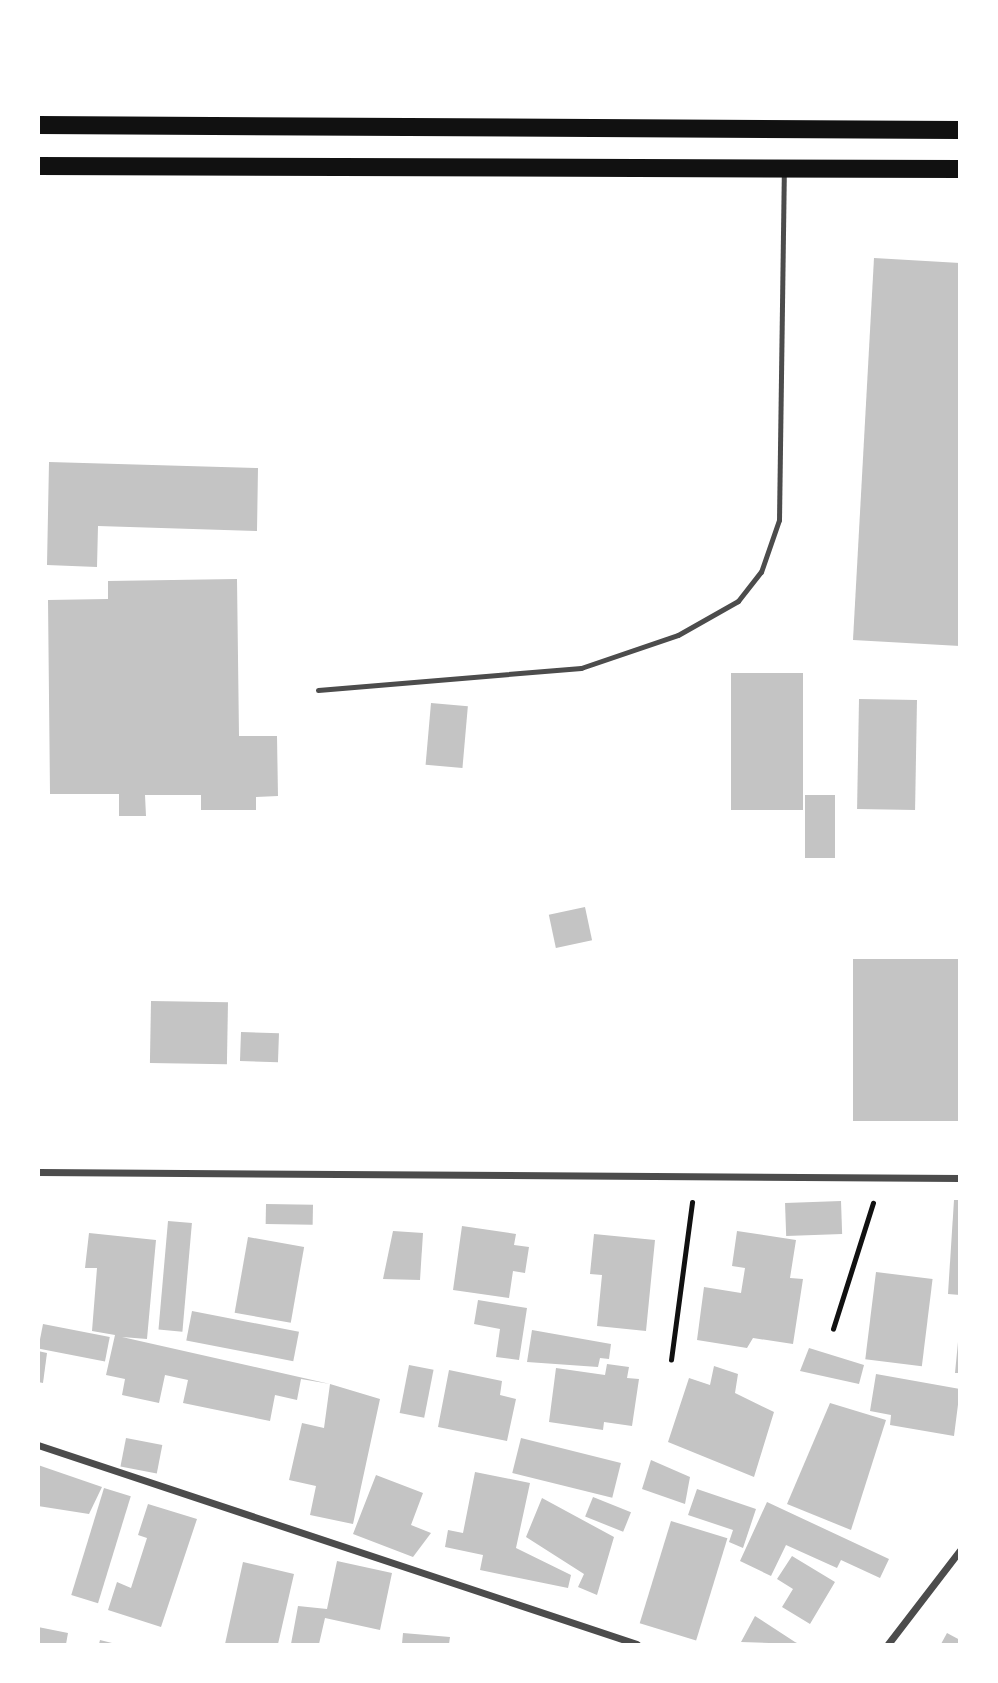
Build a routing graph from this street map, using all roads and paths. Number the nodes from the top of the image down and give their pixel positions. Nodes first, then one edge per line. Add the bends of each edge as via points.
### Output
1 (38, 125) edge
2 (960, 130) edge
3 (38, 166) edge
4 (784, 169) junction
5 (960, 169) edge
6 (318, 690) dead end
7 (38, 1172) edge
8 (960, 1178) edge
9 (881, 1179) junction
10 (695, 1180) junction
11 (833, 1329) dead end
12 (671, 1360) dead end
13 (38, 1445) edge
14 (960, 1550) edge
15 (637, 1644) edge
16 (888, 1644) edge

1 - 2 main road
3 - 4 main road
4 - 5 main road
4 - 6 lane via 779,520 761,572 738,601 678,635 581,668
7 - 10 street
8 - 9 street
9 - 10 street
9 - 11 path
10 - 12 path
13 - 15 street
14 - 16 street

